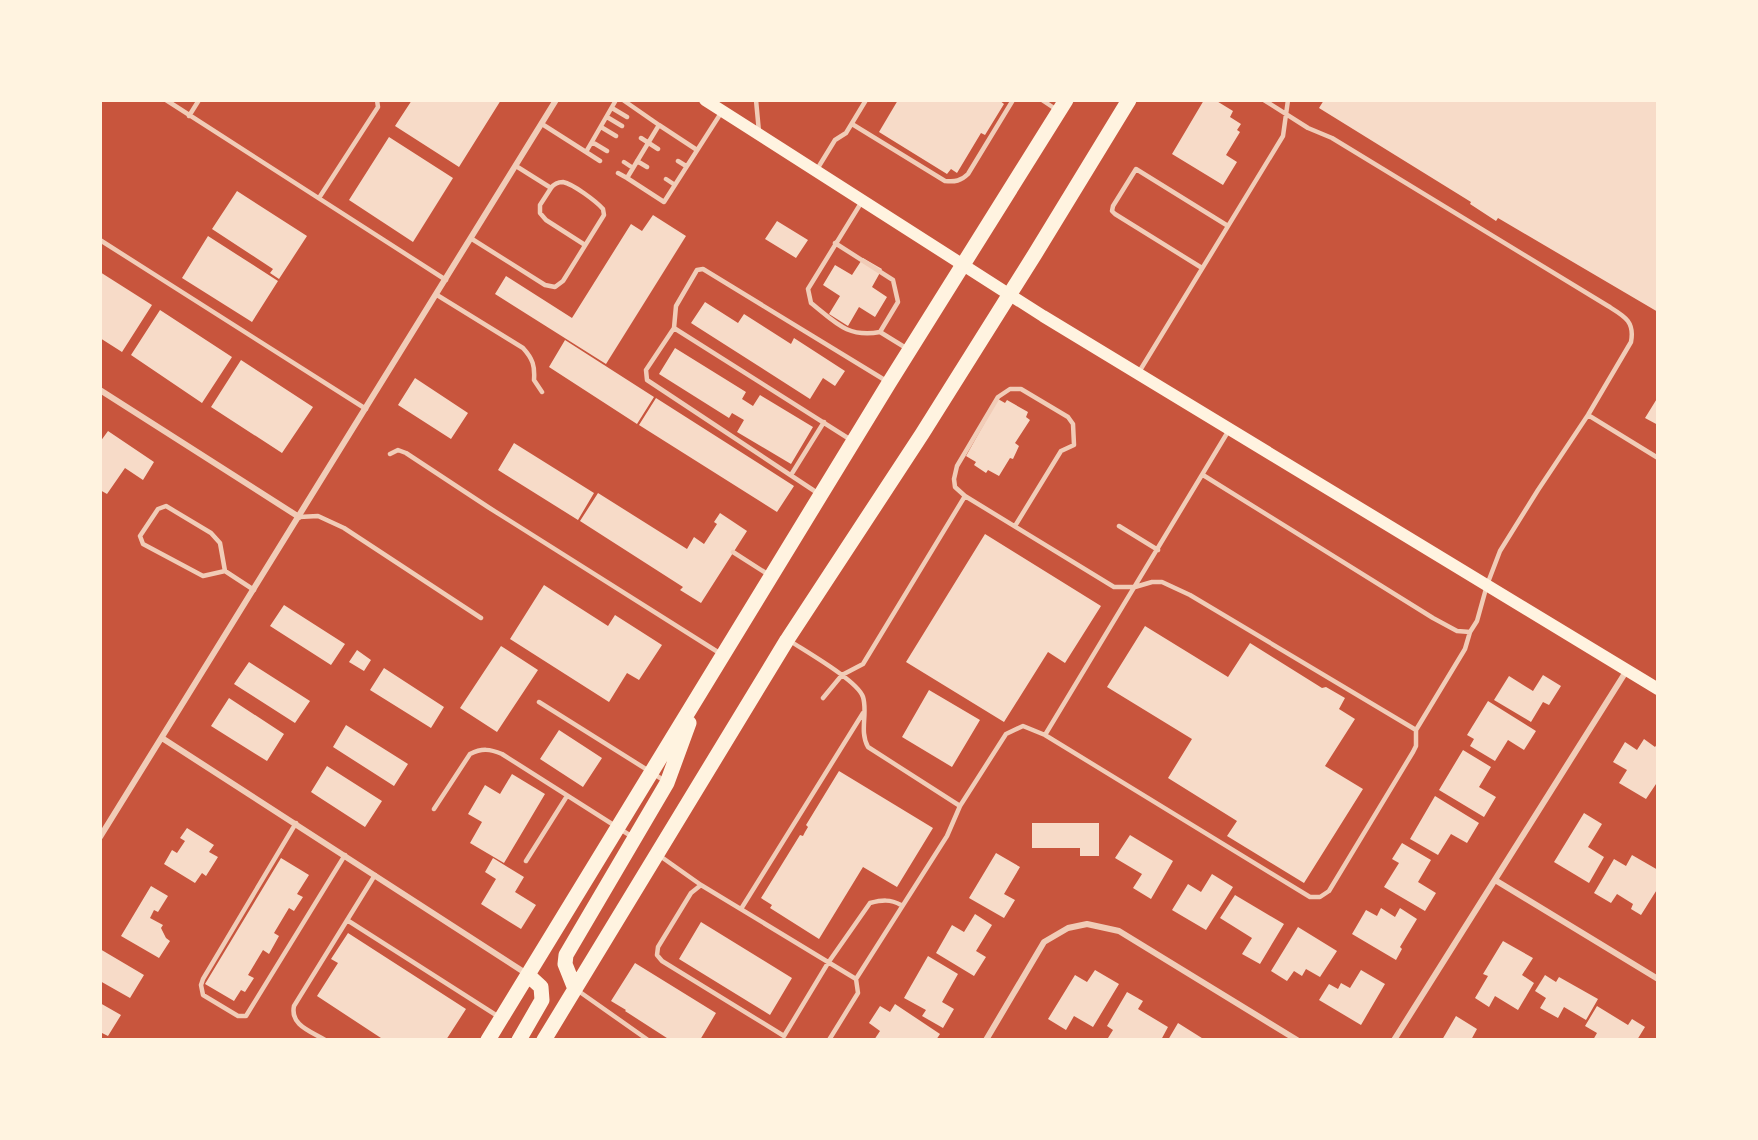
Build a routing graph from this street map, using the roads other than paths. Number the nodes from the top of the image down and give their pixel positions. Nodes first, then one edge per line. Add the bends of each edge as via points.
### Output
1 (166, 100) edge
2 (199, 100) edge
3 (377, 100) edge
4 (556, 100) edge
5 (616, 100) edge
6 (623, 100) edge
7 (705, 100) edge
8 (756, 100) edge
9 (866, 100) edge
10 (1013, 100) edge
11 (1042, 100) edge
12 (1129, 100) edge
13 (1264, 100) edge
14 (1288, 100) edge
15 (1063, 106) edge
16 (612, 108) junction
17 (722, 111) junction
18 (1286, 115) junction
19 (189, 116) junction
20 (607, 117) junction
21 (627, 117) dead end
22 (542, 124) junction
23 (852, 124) junction
24 (659, 125) junction
25 (622, 126) dead end
26 (601, 127) junction
27 (646, 130) dead end
28 (759, 134) junction
29 (653, 135) junction
30 (616, 136) dead end
31 (641, 138) dead end
32 (592, 142) junction
33 (648, 143) junction
34 (635, 148) dead end
35 (658, 149) dead end
36 (697, 150) junction
37 (607, 151) dead end
38 (586, 152) junction
39 (642, 153) junction
40 (600, 161) dead end
41 (638, 161) junction
42 (678, 161) dead end
43 (624, 162) dead end
44 (516, 166) junction
45 (686, 166) junction
46 (647, 167) dead end
47 (633, 168) junction
48 (816, 171) junction
49 (618, 173) dead end
50 (627, 178) junction
51 (666, 179) dead end
52 (675, 184) junction
53 (551, 188) junction
54 (320, 198) junction
55 (862, 200) junction
56 (1228, 226) junction
57 (472, 239) junction
58 (100, 240) edge
59 (835, 243) junction
60 (585, 245) junction
61 (964, 265) junction
62 (1202, 268) junction
63 (446, 280) junction
64 (1009, 294) junction
65 (437, 295) junction
66 (674, 328) junction
67 (880, 332) junction
68 (910, 350) junction
69 (1137, 374) junction
70 (889, 383) junction
71 (100, 390) edge
72 (542, 392) dead end
73 (366, 409) junction
74 (1587, 415) junction
75 (824, 422) junction
76 (1229, 430) junction
77 (854, 441) junction
78 (390, 454) dead end
79 (1658, 458) edge
80 (791, 475) junction
81 (1203, 475) junction
82 (821, 495) junction
83 (965, 496) junction
84 (299, 517) junction
85 (1015, 526) junction
86 (1119, 526) dead end
87 (1158, 550) junction
88 (733, 552) dead end
89 (225, 571) junction
90 (771, 576) junction
91 (1487, 585) junction
92 (1135, 587) junction
93 (254, 590) junction
94 (481, 618) dead end
95 (1470, 632) junction
96 (787, 640) junction
97 (723, 655) junction
98 (1626, 670) junction
99 (842, 675) junction
100 (1658, 689) edge
101 (700, 692) junction
102 (823, 698) dead end
103 (539, 702) dead end
104 (863, 713) junction
105 (1416, 730) junction
106 (1045, 735) junction
107 (162, 738) junction
108 (651, 773) junction
109 (667, 783) junction
110 (567, 796) junction
111 (960, 806) junction
112 (434, 809) dead end
113 (296, 823) junction
114 (617, 828) junction
115 (100, 837) edge
116 (634, 838) junction
117 (657, 854) junction
118 (345, 855) junction
119 (526, 861) dead end
120 (375, 874) junction
121 (1495, 880) junction
122 (701, 885) junction
123 (901, 905) junction
124 (741, 909) junction
125 (347, 920) junction
126 (828, 963) junction
127 (528, 975) junction
128 (856, 979) junction
129 (1658, 979) edge
130 (575, 989) junction
131 (501, 1018) junction
132 (786, 1038) edge
133 (545, 1039) edge
134 (325, 1040) edge
135 (489, 1040) edge
136 (519, 1040) edge
137 (648, 1040) edge
138 (829, 1040) edge
139 (986, 1040) edge
140 (1297, 1040) edge
141 (1395, 1040) edge

1 - 19 lane
2 - 19 lane
3 - 54 lane via 378,107
4 - 22 street
5 - 16 lane
6 - 24 lane
7 - 17 main road
8 - 28 lane
9 - 23 lane
10 - 23 lane via 968,174 955,182 945,182
11 - 15 lane
12 - 64 main road
13 - 18 lane
14 - 18 lane
15 - 61 main road
16 - 20 lane
16 - 21 lane
17 - 28 main road
17 - 36 lane
18 - 56 lane via 1283,136
18 - 74 lane via 1332,138 1623,315 1633,332 1631,342
19 - 54 lane
20 - 25 lane
20 - 26 lane
22 - 38 lane
22 - 44 street
23 - 48 lane via 835,140
24 - 29 lane
24 - 36 lane
26 - 30 lane
26 - 32 lane
27 - 29 lane
28 - 48 main road
29 - 33 lane
31 - 33 lane
32 - 37 lane
32 - 38 lane
33 - 35 lane
33 - 39 lane
34 - 39 lane
36 - 45 lane
38 - 40 lane
39 - 41 lane
41 - 46 lane
41 - 47 lane
42 - 45 lane
43 - 47 lane
44 - 53 lane
44 - 57 street
45 - 52 lane
47 - 50 lane
48 - 55 main road
49 - 50 lane
50 - 52 lane via 664,202
51 - 52 lane
53 - 60 lane via 540,205 540,213
53 - 60 lane via 555,183 570,185 603,209 604,215
54 - 63 lane
55 - 59 lane
55 - 61 main road
56 - 62 lane
56 - 62 lane via 1136,169 1113,206 1115,214
57 - 60 lane via 545,285 555,287 563,281
57 - 63 street
58 - 73 lane
59 - 67 lane via 893,280 898,302
59 - 67 lane via 808,289 811,303 842,327 863,335
61 - 64 main road
61 - 68 main road
62 - 69 lane
63 - 65 street
64 - 69 main road
64 - 96 main road
65 - 72 lane via 523,348 535,366 534,380
65 - 73 street
66 - 70 lane via 676,306 697,270 703,269
66 - 75 lane
66 - 80 lane via 646,370 647,380
67 - 68 lane
68 - 70 main road
69 - 76 main road
70 - 77 main road
71 - 84 street
73 - 84 street
74 - 79 lane
74 - 91 lane via 1500,551
75 - 77 lane
75 - 80 lane
76 - 81 lane
76 - 91 main road
77 - 82 main road
78 - 97 lane via 398,450 405,453
80 - 82 lane
81 - 87 lane
81 - 95 lane via 1433,618 1457,631
82 - 90 main road
83 - 85 lane
83 - 85 lane via 955,487 957,466 998,397 1021,389 1068,417 1073,424 1074,445 1061,451
83 - 99 lane via 863,664
84 - 93 street
84 - 94 lane via 318,516 344,528
85 - 92 lane via 1114,587
86 - 87 lane
87 - 92 lane
88 - 90 lane
89 - 89 lane via 220,543 211,533 166,506 158,508 140,536 143,544 203,576
89 - 93 lane
90 - 97 main road
91 - 95 lane
91 - 98 main road
92 - 105 lane via 1162,582 1190,595
92 - 106 lane
93 - 107 street
95 - 105 lane via 1465,649
96 - 99 lane
96 - 117 main road
97 - 101 main road
98 - 100 main road
98 - 121 street
99 - 102 lane
99 - 104 lane via 860,691
101 - 108 main road
101 - 109 main road
103 - 108 lane
104 - 111 lane via 868,747
104 - 124 lane
105 - 106 lane via 1413,752 1329,891 1320,897 1310,897
106 - 111 lane via 1023,726 1006,734
107 - 113 street
107 - 115 street
108 - 109 lane
108 - 114 main road
109 - 116 main road
110 - 112 lane via 502,754 479,749 470,754
110 - 114 lane
110 - 119 lane
111 - 123 lane via 947,836
113 - 118 street
113 - 118 lane via 203,979 203,995 238,1016 246,1016
114 - 116 lane
114 - 127 main road
116 - 130 main road via 566,955 564,964
117 - 122 lane
117 - 130 main road
118 - 120 street
120 - 125 lane
120 - 127 street
121 - 129 street
121 - 141 street
122 - 124 lane
122 - 132 lane via 691,893 657,955 662,962
123 - 126 lane via 882,900 870,903
123 - 128 lane
124 - 126 lane
125 - 131 lane
125 - 134 lane via 292,1014 295,1021
126 - 128 lane
126 - 132 lane
127 - 131 main road
127 - 136 main road via 541,987 542,1000
128 - 138 lane via 858,993
130 - 133 main road
130 - 137 lane
131 - 135 main road
139 - 140 street via 1044,942 1068,928 1087,924 1119,932

